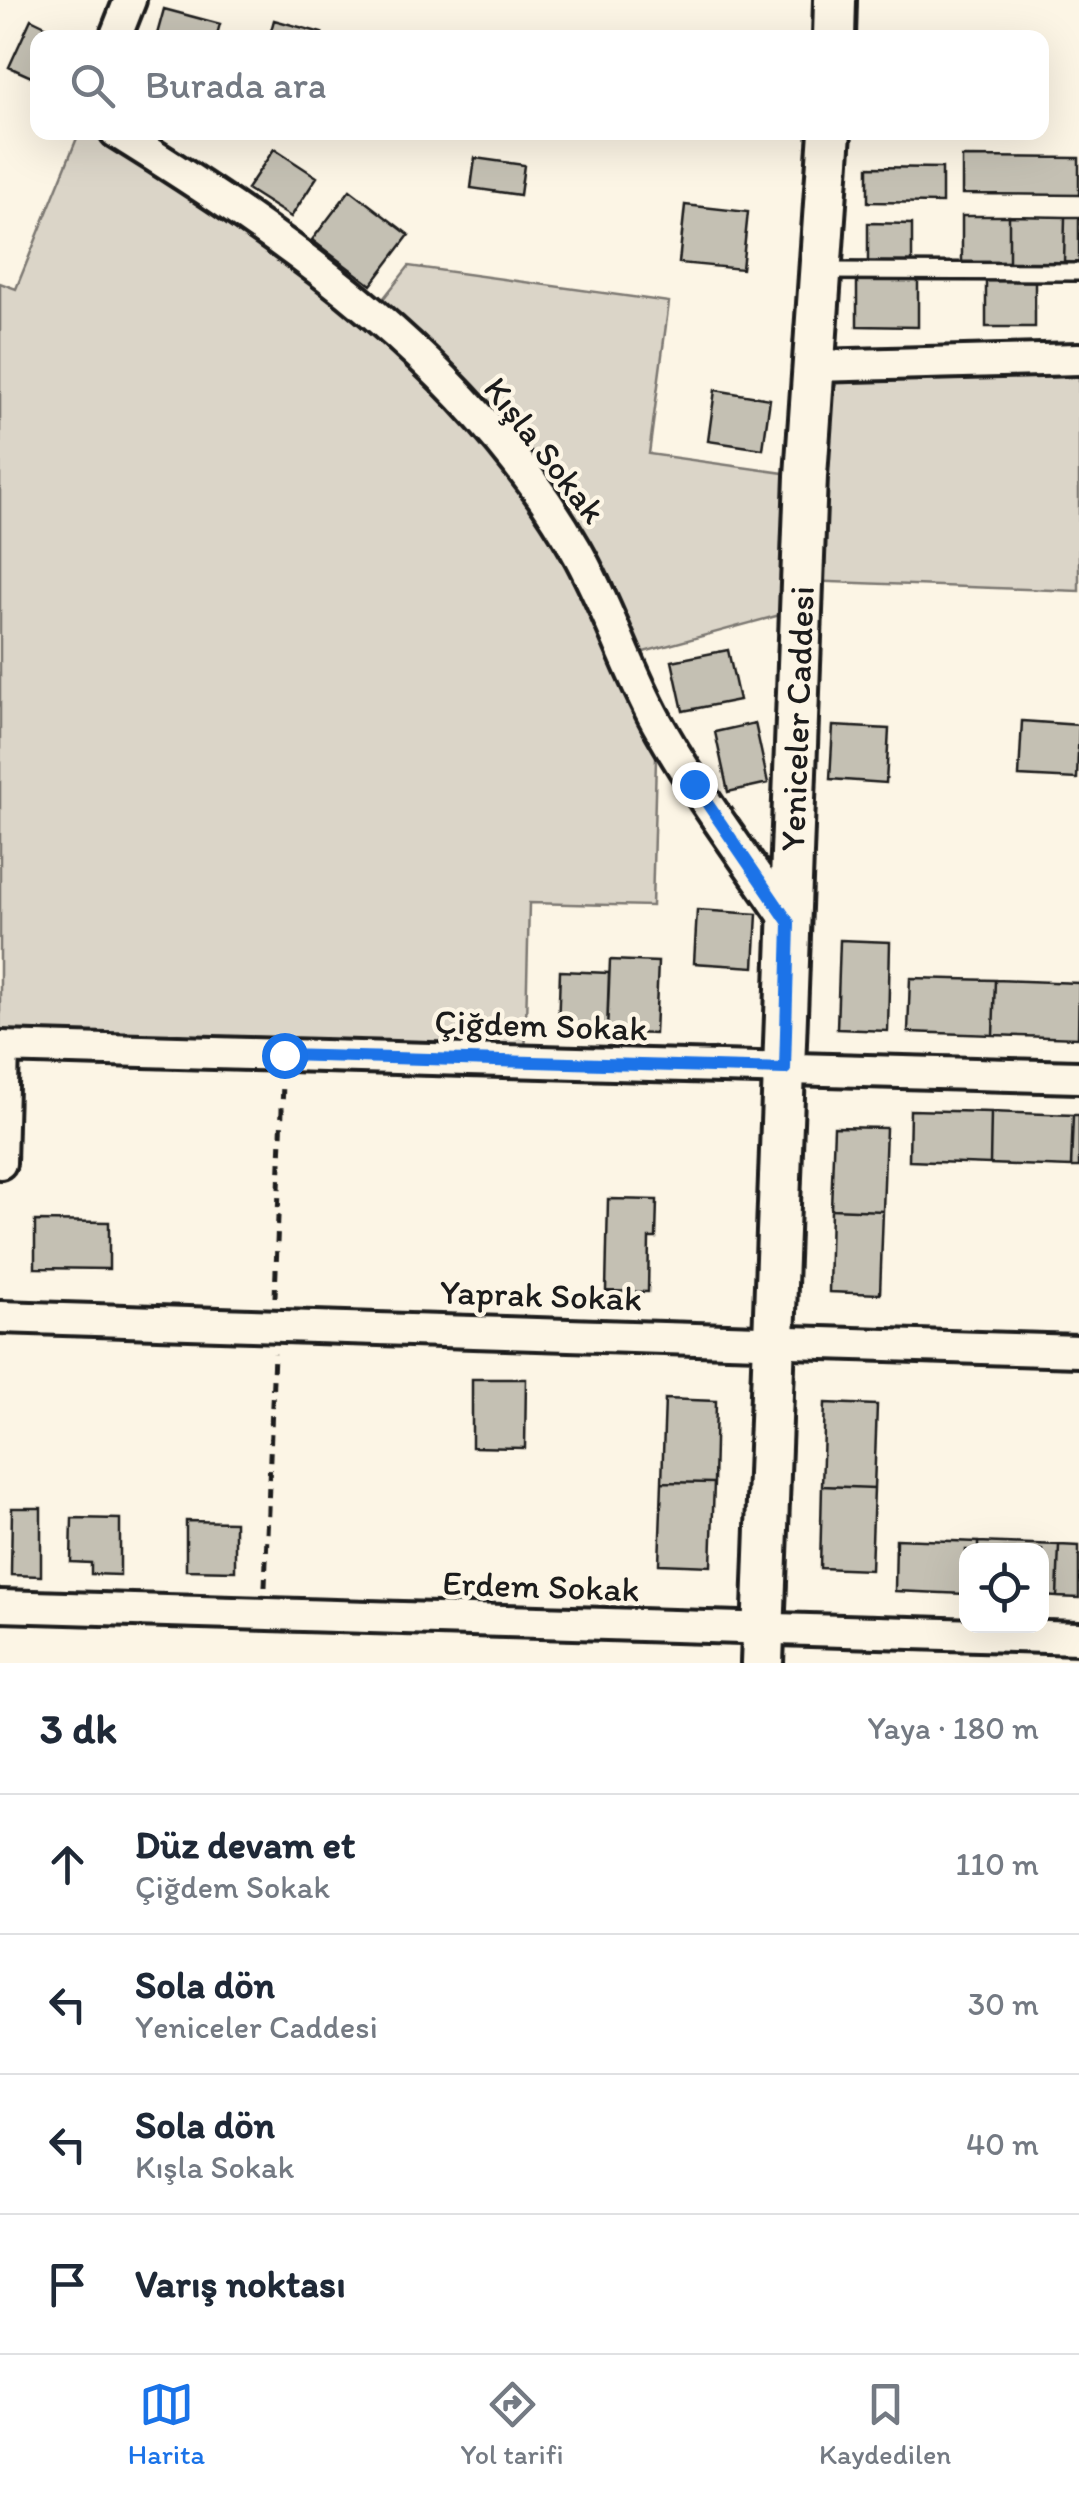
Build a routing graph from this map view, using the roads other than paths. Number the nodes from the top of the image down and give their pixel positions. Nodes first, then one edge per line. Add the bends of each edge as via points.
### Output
1 (130, 0) edge
2 (835, 0) edge
3 (118, 30) edge
4 (834, 30) edge
5 (129, 140) edge
6 (829, 140) edge
7 (820, 271) junction
8 (1079, 272) edge
9 (1079, 359) edge
10 (814, 366) junction
11 (789, 923) junction
12 (2, 1047) edge
13 (785, 1069) junction
14 (1079, 1077) edge
15 (0, 1163) edge
16 (0, 1316) edge
17 (776, 1340) junction
18 (1079, 1351) edge
19 (0, 1606) edge
20 (1079, 1638) edge
21 (764, 1647) edge

1 - 3 street
2 - 4 street
5 - 11 street, Kışla Sokak via 303,254 365,306 508,454 576,550 657,722 694,784
6 - 7 street, Yeniceler Caddesi
7 - 8 lane
7 - 10 street, Yeniceler Caddesi
9 - 10 street
10 - 11 street, Yeniceler Caddesi
11 - 13 street, Yeniceler Caddesi
12 - 13 street, Çiğdem Sokak
12 - 15 street
13 - 14 street, Çiğdem Sokak
13 - 17 street, Yeniceler Caddesi
16 - 17 street, Yaprak Sokak
17 - 18 street, Yaprak Sokak
17 - 21 street, Yeniceler Caddesi
19 - 21 street, Erdem Sokak
20 - 21 street, Erdem Sokak

